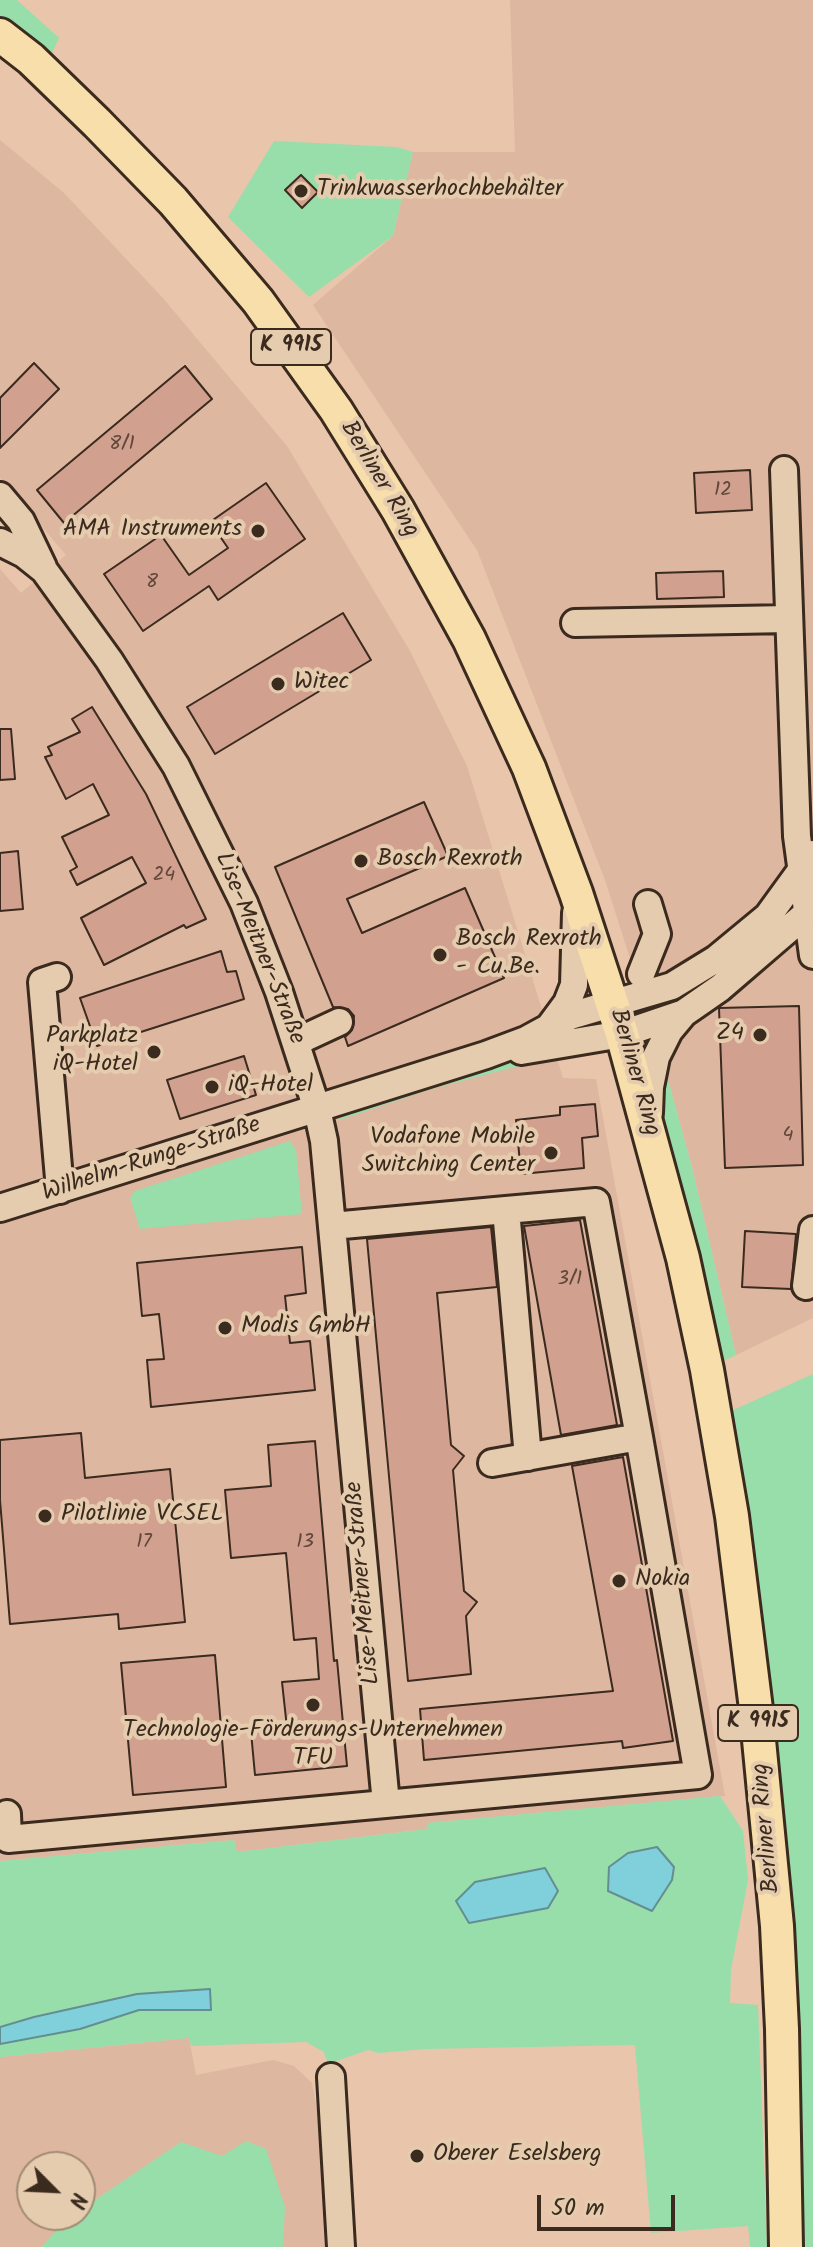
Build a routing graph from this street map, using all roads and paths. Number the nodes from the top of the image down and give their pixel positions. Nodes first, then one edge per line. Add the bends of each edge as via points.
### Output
1 (0, 35) edge
2 (784, 470) dead end
3 (4, 502) edge
4 (0, 542) edge
5 (44, 570) junction
6 (789, 619) junction
7 (575, 623) dead end
8 (807, 862) edge
9 (576, 893) junction
10 (658, 904) dead end
11 (810, 911) edge
12 (813, 955) edge
13 (641, 974) dead end
14 (57, 977) dead end
15 (684, 1013) junction
16 (618, 1020) junction
17 (339, 1022) dead end
18 (547, 1029) junction
19 (296, 1042) junction
20 (486, 1055) junction
21 (317, 1109) junction
22 (649, 1129) junction
23 (60, 1190) junction
24 (0, 1208) edge
25 (506, 1210) junction
26 (332, 1226) junction
27 (813, 1230) edge
28 (806, 1286) dead end
29 (639, 1437) junction
30 (528, 1457) junction
31 (492, 1463) dead end
32 (386, 1804) junction
33 (7, 1814) dead end
34 (331, 2077) dead end
35 (341, 2247) edge
36 (786, 2247) edge

1 - 9 main road, Berliner Ring / K 9915 via 31,59 173,201 258,301 336,410 469,639 529,768
2 - 6 street
3 - 5 street, Lise-Meitner-Straße via 24,527
4 - 5 street, Lise-Meitner-Straße
5 - 19 street, Lise-Meitner-Straße via 132,694 187,786 244,903
6 - 7 street
6 - 8 street
8 - 11 street
8 - 16 street via 768,916 716,959
9 - 16 main road, Berliner Ring / K 9915
9 - 18 street via 574,985
10 - 13 street via 657,934
11 - 12 street
11 - 15 street
14 - 23 street via 42,982
15 - 16 street
15 - 22 street via 664,1038 654,1065
16 - 18 street, Wilhelm-Runge-Straße via 570,1016
16 - 20 street, Wilhelm-Runge-Straße
16 - 22 main road, Berliner Ring / K 9915
17 - 19 street
18 - 20 street, Wilhelm-Runge-Straße
19 - 21 street, Lise-Meitner-Straße
20 - 21 street, Wilhelm-Runge-Straße
21 - 23 street, Wilhelm-Runge-Straße
21 - 26 street, Lise-Meitner-Straße
22 - 36 main road, Berliner Ring / K 9915 via 707,1370 744,1604 777,1926
23 - 24 street, Wilhelm-Runge-Straße
25 - 26 street
25 - 29 street via 596,1202
25 - 30 street
26 - 32 street, Lise-Meitner-Straße
27 - 28 street
29 - 30 street
29 - 32 street via 698,1775
30 - 31 street
32 - 33 street via 8,1839
34 - 35 street

